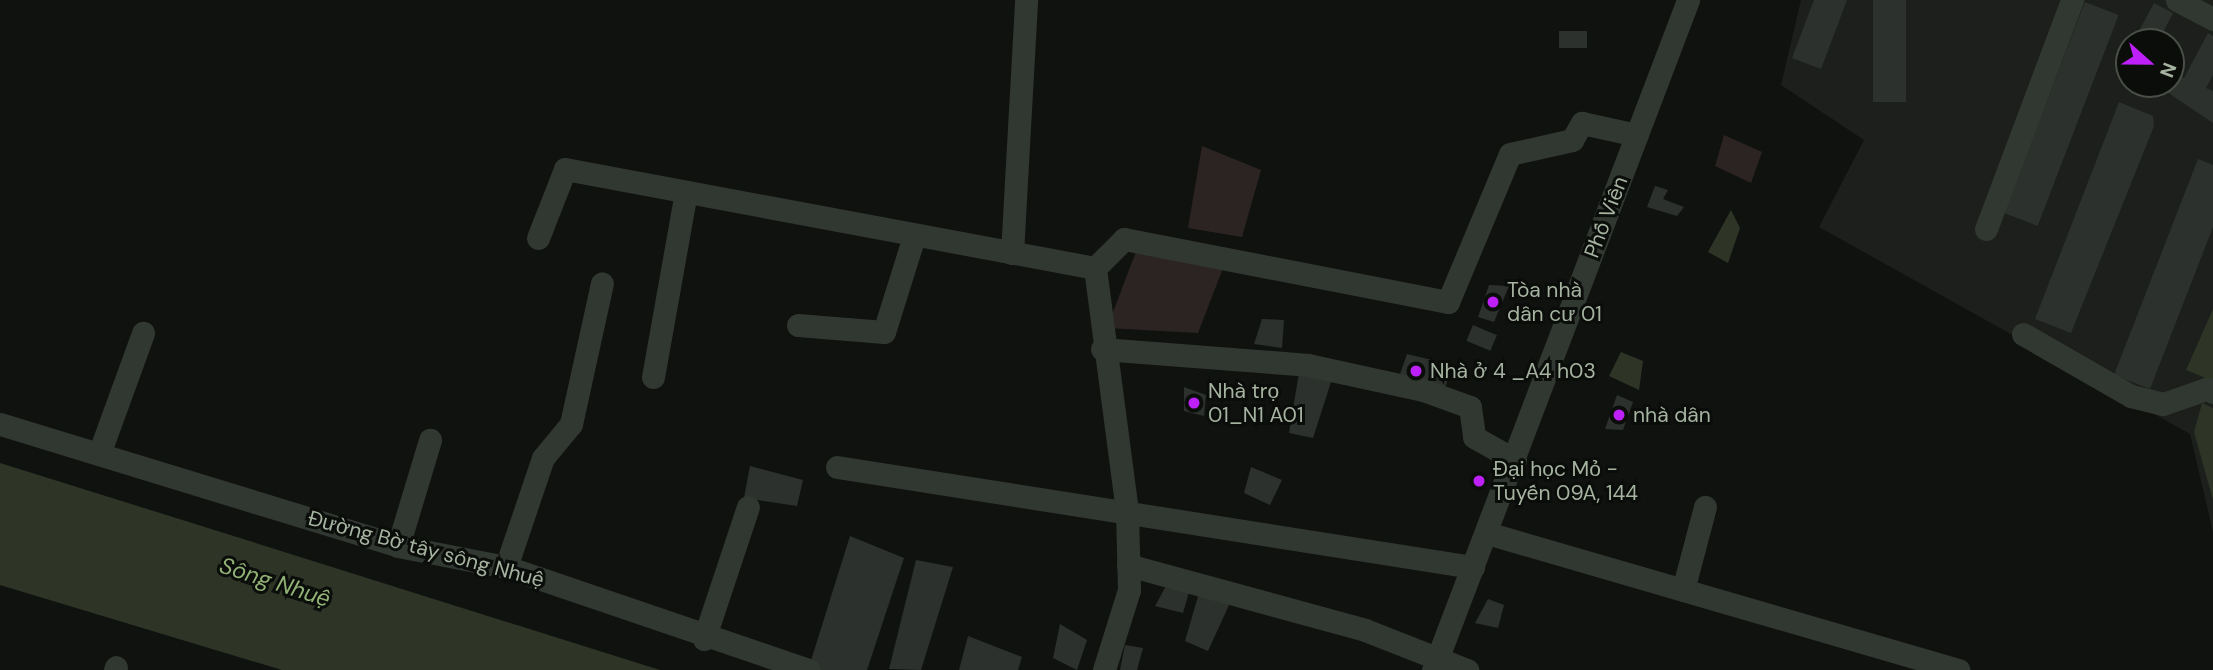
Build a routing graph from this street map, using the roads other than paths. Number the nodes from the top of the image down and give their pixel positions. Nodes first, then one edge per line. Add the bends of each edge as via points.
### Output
1 (1026, 0) edge
2 (1688, 0) edge
3 (2072, 0) edge
4 (2177, 0) edge
5 (2209, 11) edge
6 (1637, 135) junction
7 (686, 192) junction
8 (1986, 229) dead end
9 (914, 236) junction
10 (538, 238) dead end
11 (1012, 253) junction
12 (1095, 268) junction
13 (602, 283) dead end
14 (799, 325) dead end
15 (143, 333) dead end
16 (2023, 334) dead end
17 (1102, 349) junction
18 (653, 377) dead end
19 (2213, 392) edge
20 (0, 424) edge
21 (430, 440) dead end
22 (99, 454) junction
23 (1515, 460) junction
24 (837, 467) dead end
25 (1705, 507) dead end
26 (748, 508) dead end
27 (1127, 512) junction
28 (1487, 533) junction
29 (398, 546) junction
30 (1128, 565) junction
31 (506, 567) junction
32 (1473, 567) junction
33 (1683, 590) junction
34 (704, 639) junction
35 (1435, 664) edge
36 (809, 670) edge
37 (1104, 670) edge
38 (1466, 670) edge
39 (1958, 670) edge

1 - 11 street
2 - 6 street, Phố Viên
3 - 8 street
4 - 5 street
6 - 12 street via 1582,123 1572,140 1510,154 1448,302 1124,239
6 - 23 street, Phố Viên
7 - 9 street
7 - 10 street via 565,169
7 - 18 street
9 - 11 street
9 - 14 street via 884,332
11 - 12 street
12 - 17 street
13 - 31 street via 571,424 543,458
15 - 22 street
16 - 19 street via 2131,396 2163,404 2206,389
17 - 23 street via 1308,365 1423,390 1470,407 1474,437
17 - 27 street
20 - 22 street, Đường Bờ tây sông Nhuệ
21 - 29 street
22 - 29 street, Đường Bờ tây sông Nhuệ
23 - 28 street, Phố Viên
24 - 27 street
25 - 33 street
26 - 34 street
27 - 30 street
27 - 32 street
28 - 32 street, Phố Viên
28 - 33 street
29 - 31 street, Đường Bờ tây sông Nhuệ
30 - 35 street via 1365,630
30 - 37 street via 1129,590
31 - 34 street, Đường Bờ tây sông Nhuệ
32 - 35 street, Phố Viên
33 - 39 street
34 - 36 street, Đường Bờ tây sông Nhuệ
35 - 38 street

